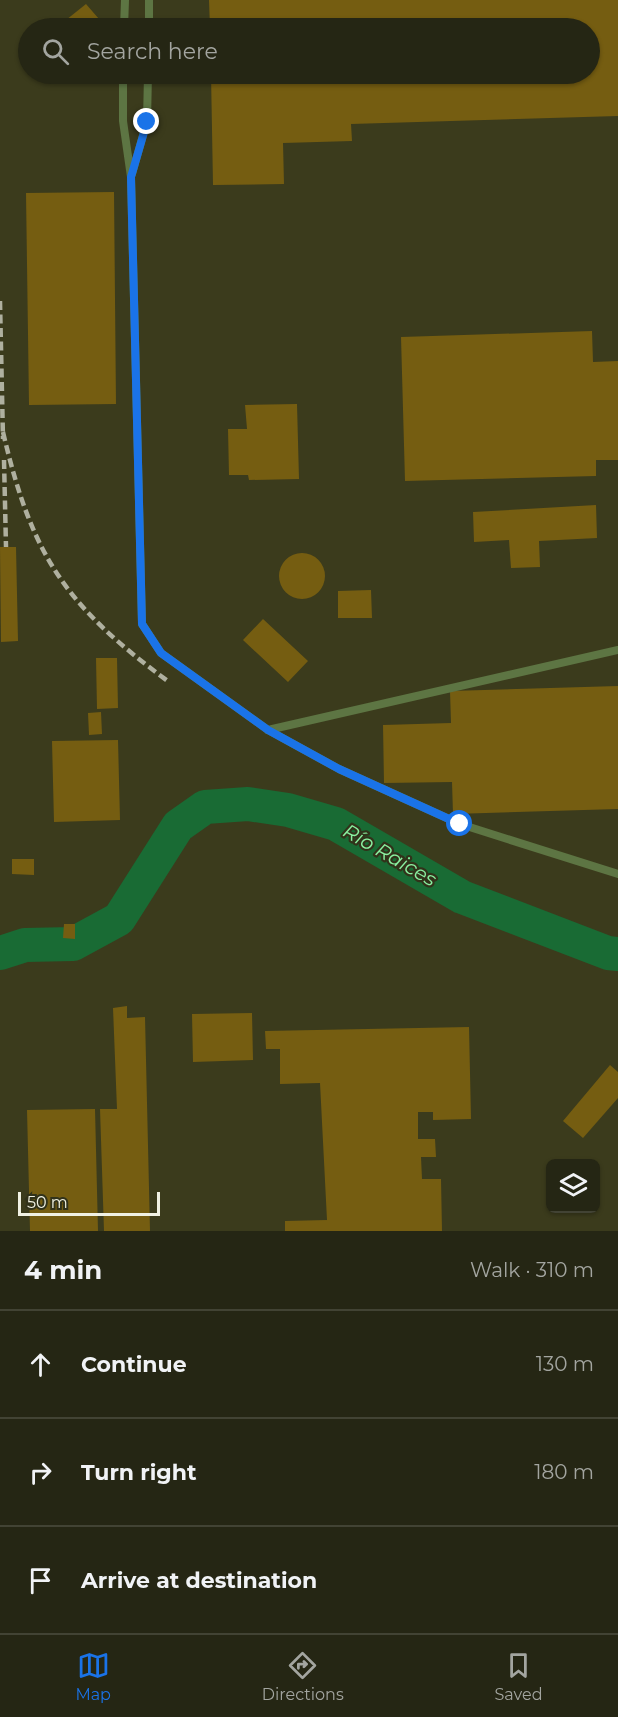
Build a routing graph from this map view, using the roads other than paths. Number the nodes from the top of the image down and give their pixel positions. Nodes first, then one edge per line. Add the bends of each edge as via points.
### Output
1 (125, 0) edge
2 (149, 0) edge
3 (124, 18) edge
4 (149, 18) edge
5 (123, 84) edge
6 (148, 84) edge
7 (131, 177) junction
8 (618, 650) edge
9 (268, 730) junction
10 (618, 874) edge

1 - 3 lane
2 - 4 lane
5 - 7 lane via 123,120
6 - 7 lane via 147,122
7 - 9 lane via 142,624 161,653
8 - 9 lane
9 - 10 lane via 339,769 460,824

